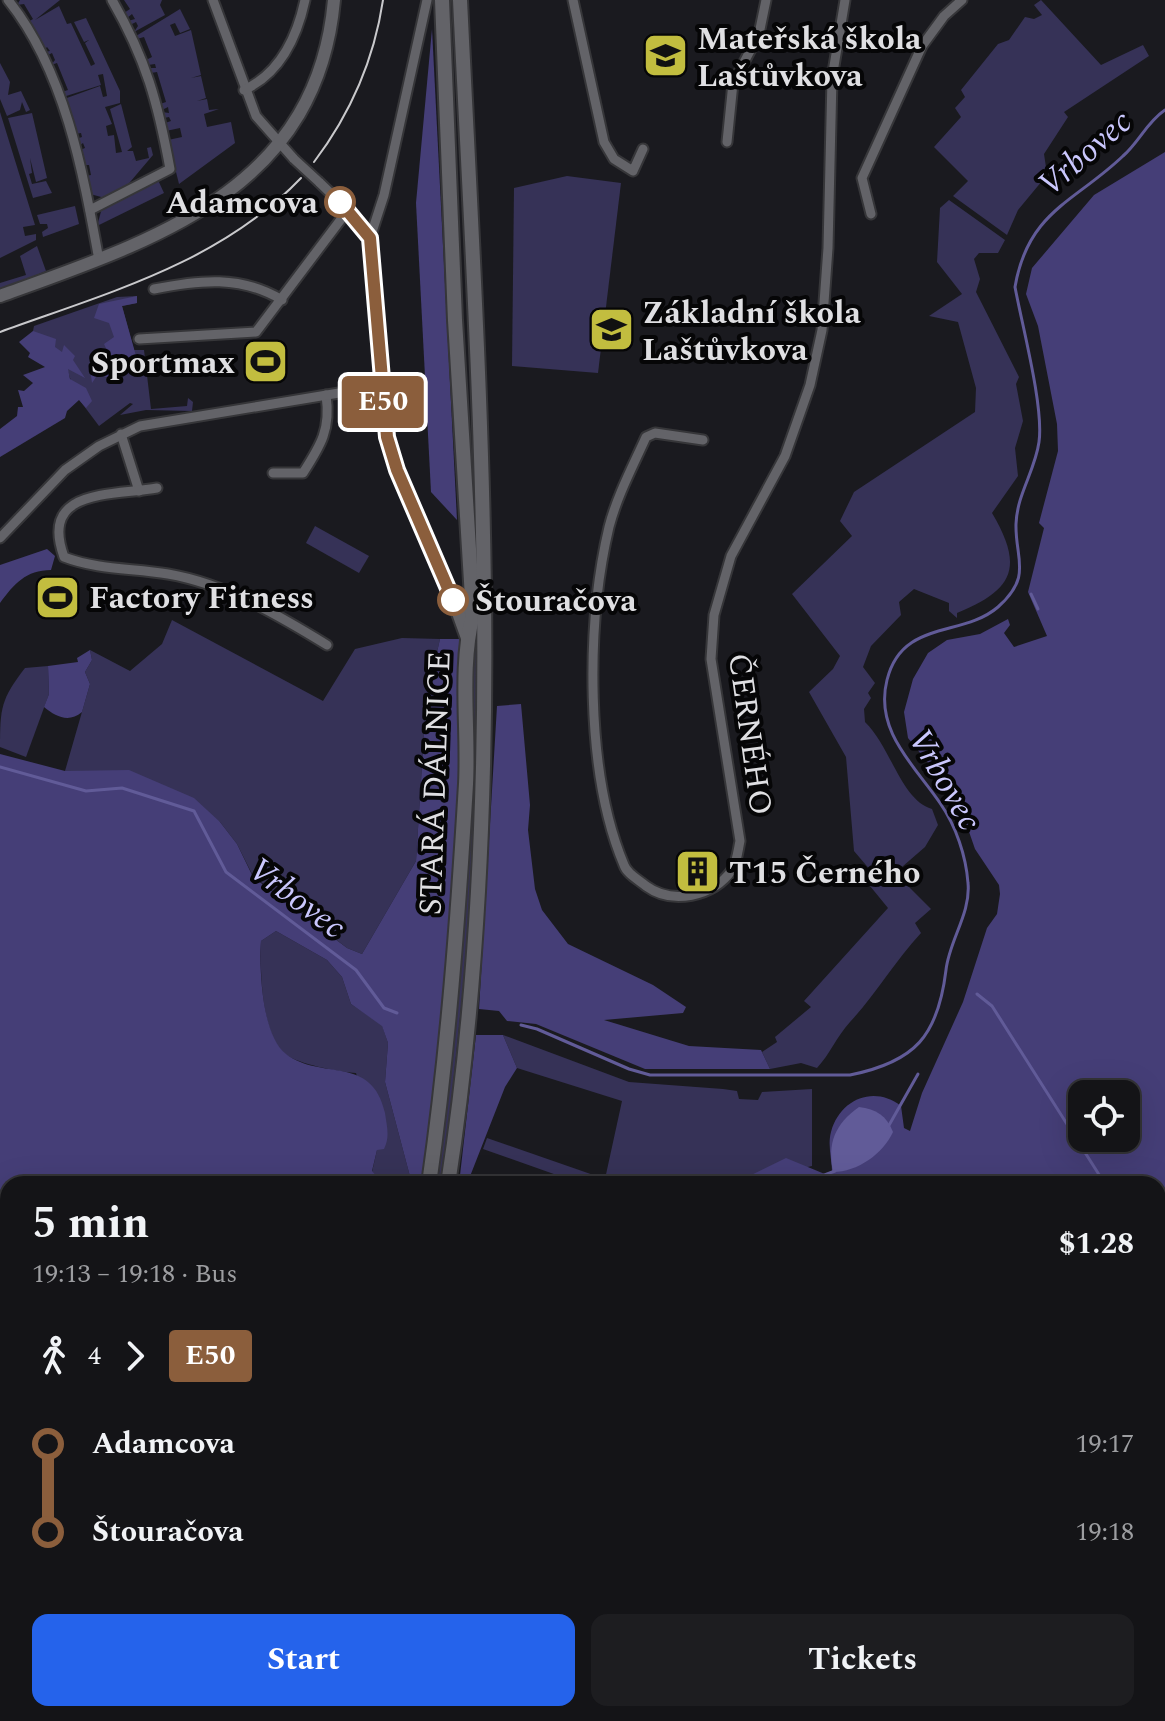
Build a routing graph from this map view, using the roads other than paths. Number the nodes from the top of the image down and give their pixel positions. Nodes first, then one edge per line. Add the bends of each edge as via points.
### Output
1 (8, 0) edge
2 (112, 0) edge
3 (213, 0) edge
4 (305, 0) edge
5 (334, 0) edge
6 (573, 0) edge
7 (766, 0) edge
8 (845, 0) edge
9 (962, 0) edge
10 (437, 2) edge
11 (460, 2) edge
12 (244, 90) junction
13 (727, 142) dead end
14 (280, 145) junction
15 (643, 149) dead end
16 (90, 210) junction
17 (348, 210) junction
18 (871, 214) dead end
19 (370, 238) junction
20 (99, 260) junction
21 (154, 289) dead end
22 (0, 296) edge
23 (282, 300) junction
24 (139, 339) dead end
25 (381, 386) junction
26 (326, 395) junction
27 (121, 434) junction
28 (703, 440) dead end
29 (273, 473) dead end
30 (157, 488) dead end
31 (139, 491) junction
32 (0, 538) edge
33 (453, 596) junction
34 (473, 614) junction
35 (467, 638) junction
36 (486, 639) junction
37 (327, 645) dead end
38 (430, 1176) edge
39 (449, 1176) edge

1 - 16 street via 53,79
2 - 16 street via 139,47 158,105 170,169
3 - 12 street
4 - 12 street via 281,61
5 - 14 street via 318,78
6 - 15 street via 604,142 614,159 633,171
7 - 13 street via 759,34 733,83
8 - 28 street, ČERNÉHO via 832,78 823,317 810,385 785,456 731,556 714,615 711,659 740,841 734,868 717,886 692,896 659,895 625,869 606,801 594,715 595,625 609,529 646,437 655,433
9 - 18 street via 922,46 862,178
10 - 11 main road
10 - 19 street
10 - 34 main road, STARÁ DÁLNICE
11 - 36 main road, STARÁ DÁLNICE via 485,498
12 - 14 street via 259,121
14 - 17 street, bridge
14 - 20 street via 210,207
16 - 20 street
17 - 19 street
17 - 23 street
19 - 25 street
20 - 22 street
21 - 23 street via 227,281
23 - 24 street via 256,332
25 - 26 street
25 - 33 street via 397,470
26 - 27 street via 140,426
26 - 29 street via 326,437 303,473
27 - 31 street
27 - 32 street via 65,470
30 - 31 street
31 - 37 street via 73,502 60,515 64,557 170,574 230,592
33 - 34 street
33 - 35 street
34 - 35 main road, STARÁ DÁLNICE
34 - 36 street
35 - 38 main road, STARÁ DÁLNICE via 466,775 453,995
36 - 39 main road, STARÁ DÁLNICE via 470,997

